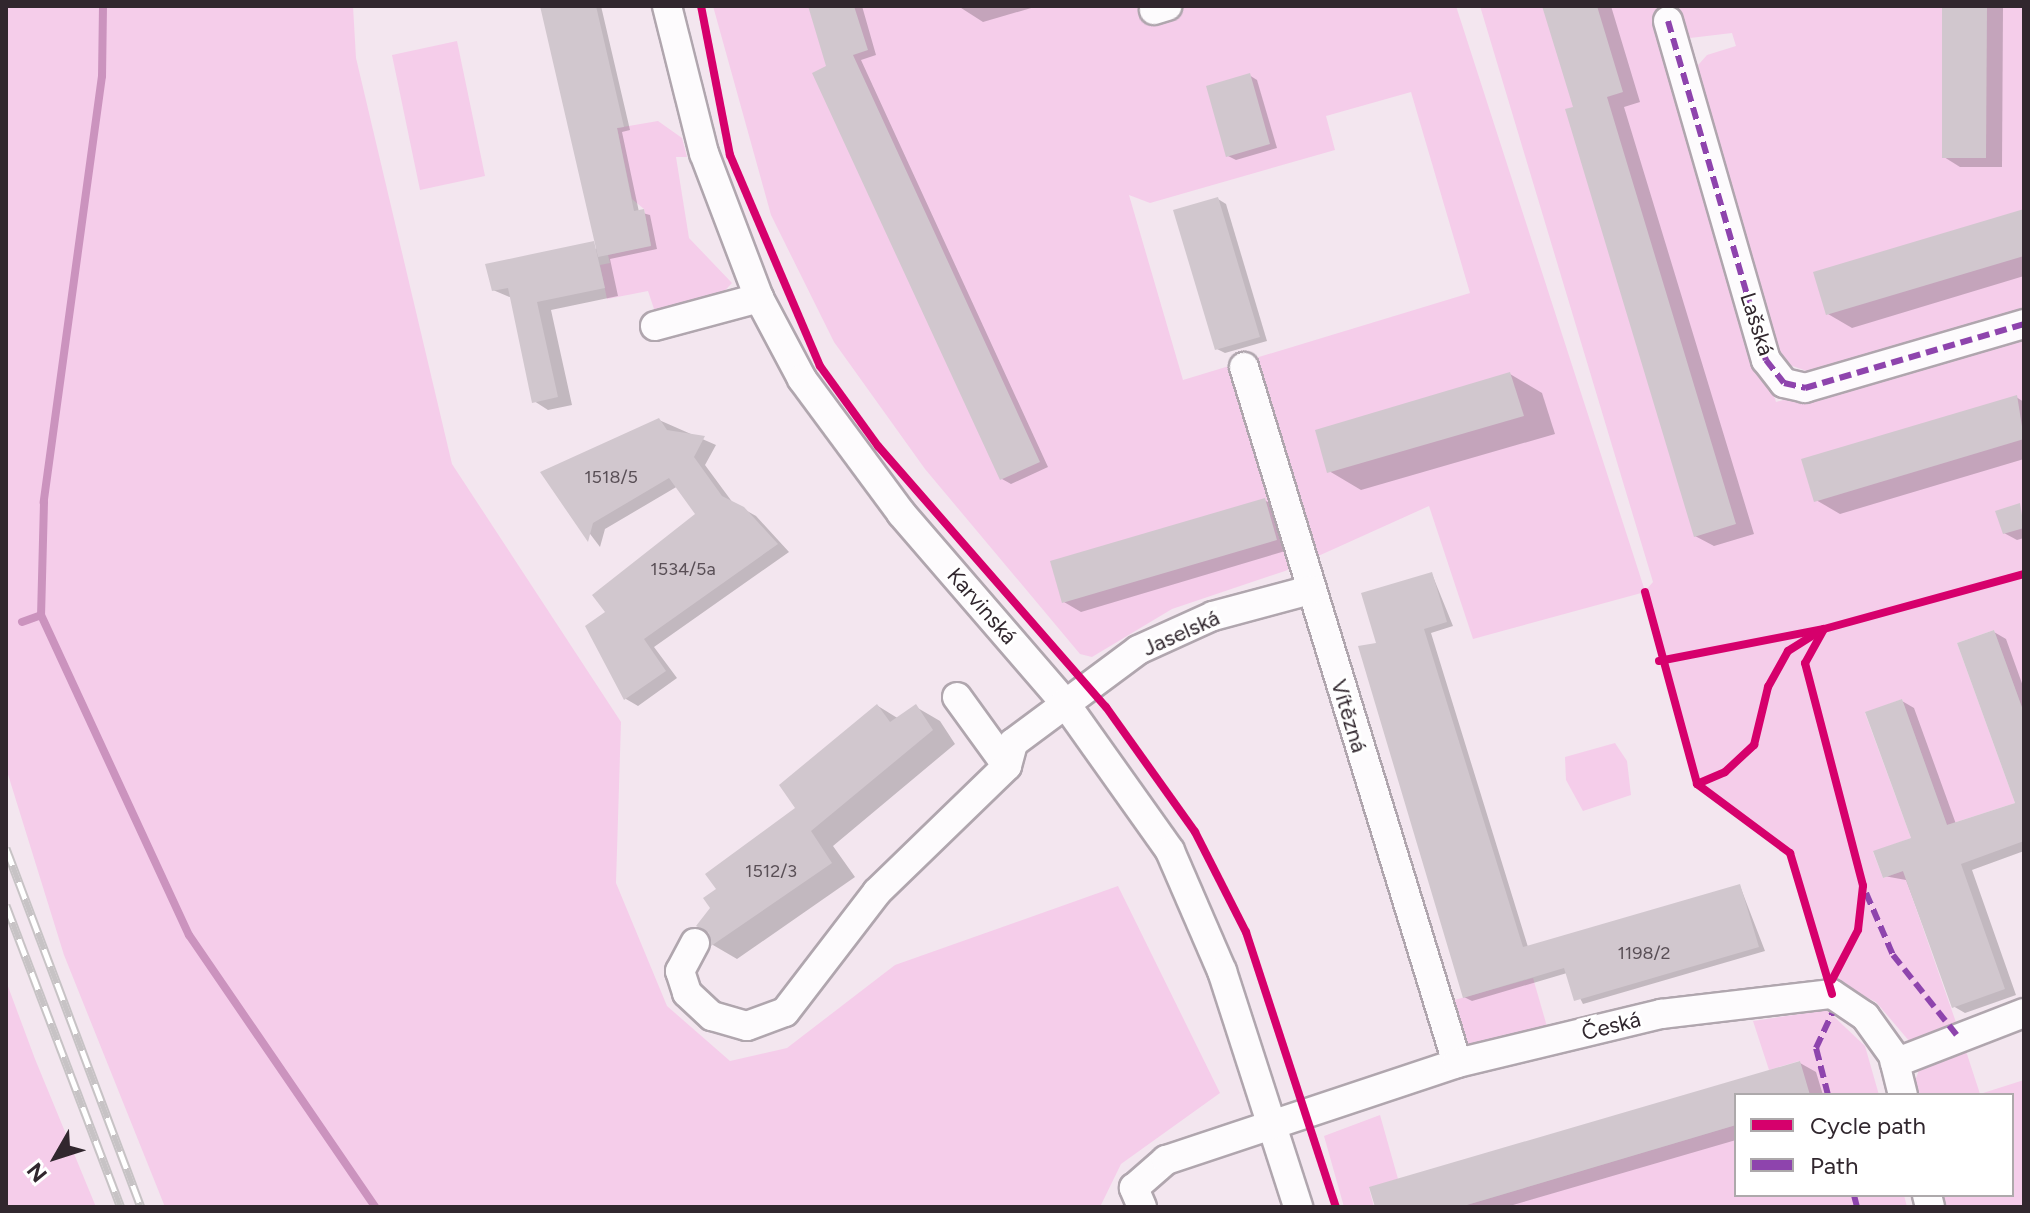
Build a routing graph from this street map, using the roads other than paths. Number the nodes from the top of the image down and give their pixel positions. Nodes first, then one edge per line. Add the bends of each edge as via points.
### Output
1 (667, 6) edge
2 (1668, 21) dead end
3 (759, 298) junction
4 (2024, 324) edge
5 (655, 326) dead end
6 (1244, 367) dead end
7 (1310, 590) junction
8 (957, 697) dead end
9 (1065, 703) junction
10 (1007, 766) junction
11 (695, 943) dead end
12 (2024, 1013) edge
13 (1457, 1063) junction
14 (1895, 1063) junction
15 (1902, 1093) edge
16 (1272, 1121) junction
17 (1142, 1207) edge
18 (1298, 1207) edge

1 - 3 street, Karvinská via 704,153
2 - 4 street, Lašská via 1766,360 1784,383 1805,388
3 - 5 street
3 - 9 street, Karvinská via 802,379 901,513
6 - 7 street, Vítězná
7 - 9 street, Jaselská via 1172,633
7 - 13 street, Vítězná
8 - 10 street
9 - 10 street, Jaselská via 1013,743
9 - 16 street, Karvinská via 1170,851 1222,971
10 - 11 street, Jaselská via 877,892 785,1012 747,1026 712,1016 687,993 680,971
12 - 14 street
13 - 14 street, Česká via 1661,1014 1832,994 1865,1016
13 - 16 street, Česká
14 - 15 street, Česká
16 - 17 street, Česká via 1166,1160 1134,1188
16 - 18 street, Karvinská

